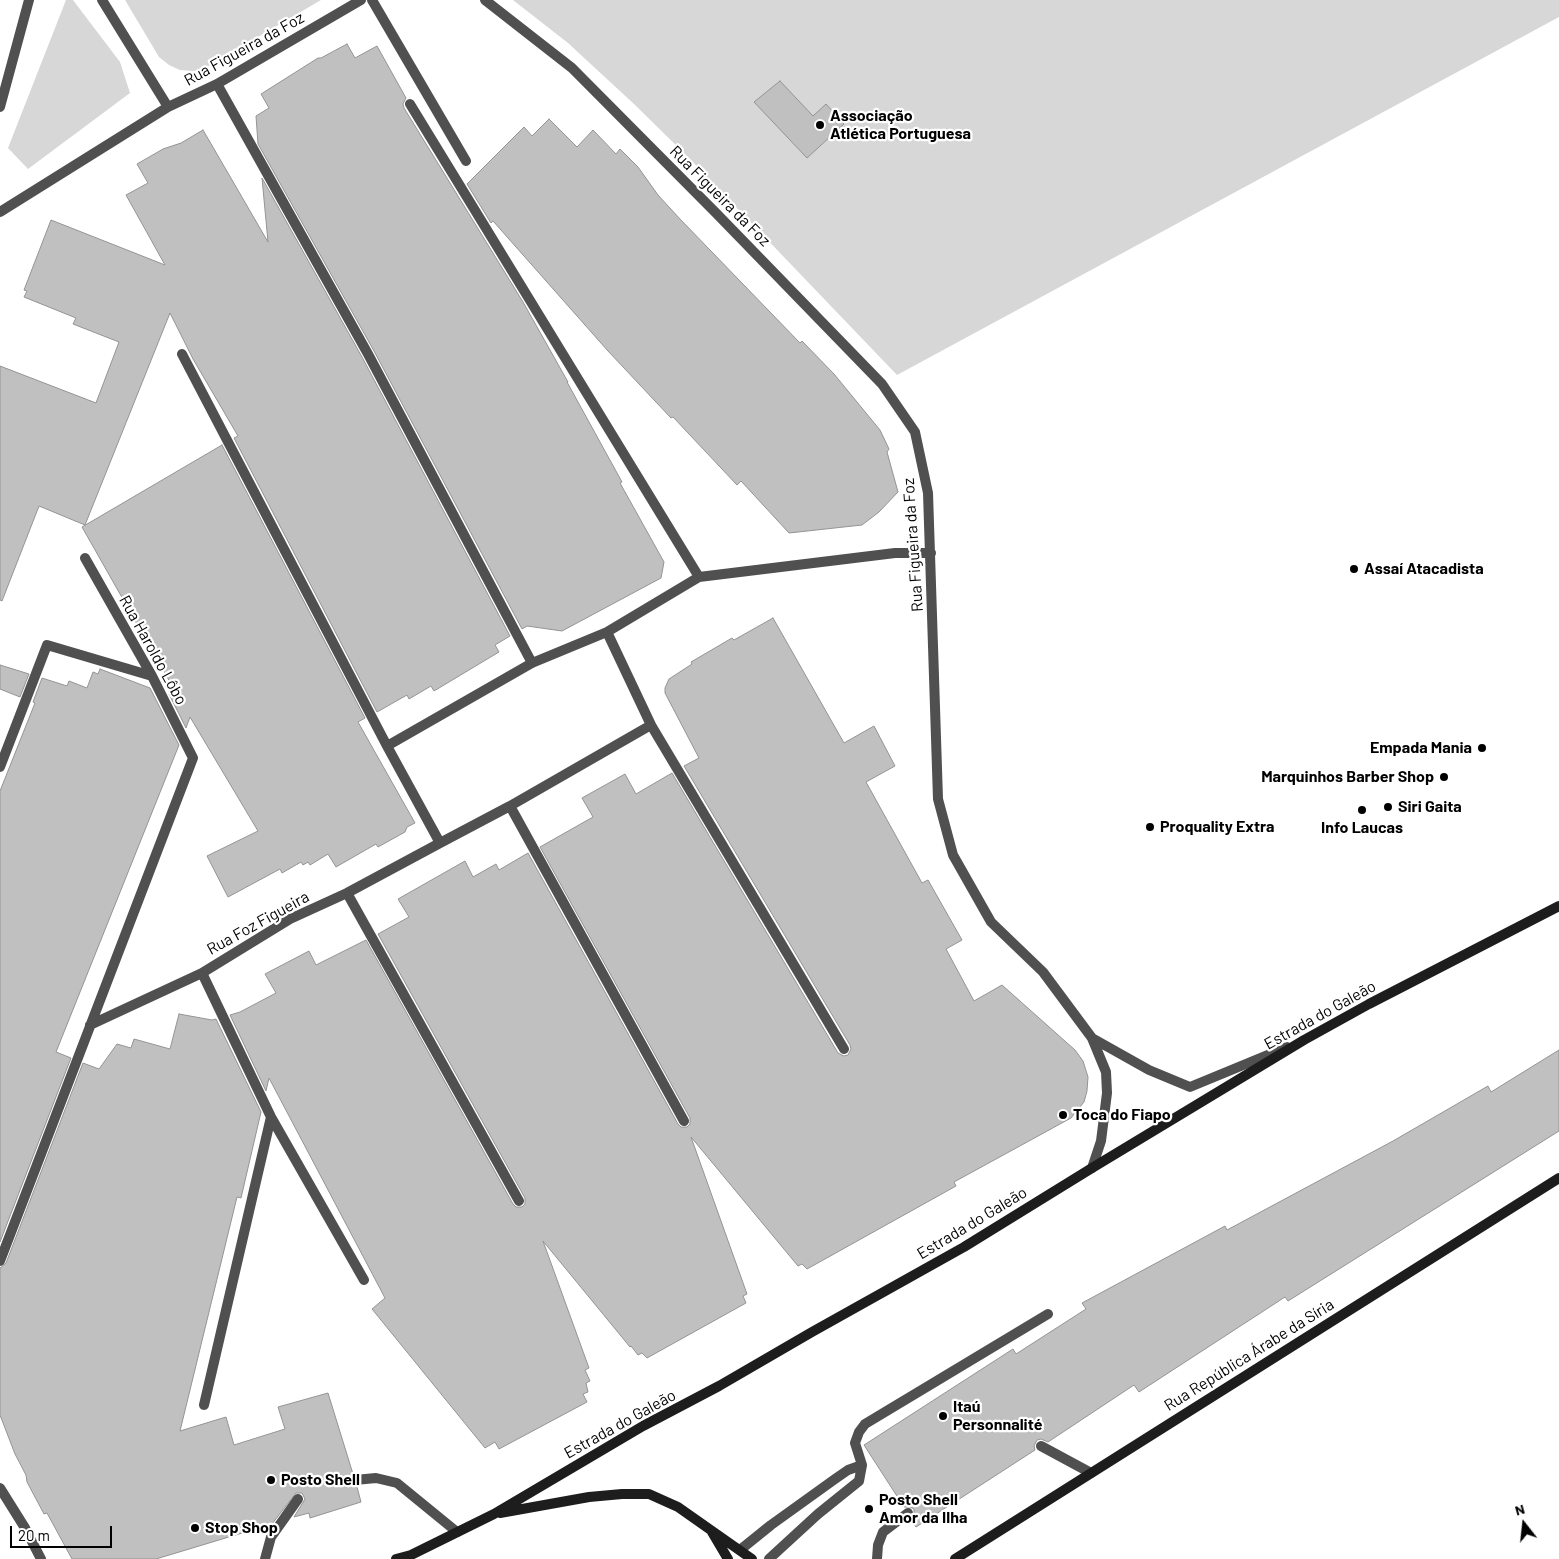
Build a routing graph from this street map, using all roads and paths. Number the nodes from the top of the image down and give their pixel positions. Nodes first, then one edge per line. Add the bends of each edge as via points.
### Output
1 (29, 0) edge
2 (102, 0) edge
3 (360, 0) edge
4 (372, 0) edge
5 (485, 0) edge
6 (217, 84) junction
7 (410, 104) dead end
8 (0, 107) edge
9 (168, 107) junction
10 (466, 160) dead end
11 (0, 212) edge
12 (182, 354) dead end
13 (931, 553) junction
14 (85, 558) dead end
15 (699, 577) junction
16 (607, 632) junction
17 (532, 663) junction
18 (152, 676) junction
19 (651, 725) junction
20 (387, 746) junction
21 (0, 767) edge
22 (510, 806) junction
23 (440, 843) junction
24 (347, 893) junction
25 (1559, 906) edge
26 (202, 973) junction
27 (90, 1025) junction
28 (1092, 1038) junction
29 (1304, 1040) junction
30 (844, 1049) dead end
31 (270, 1117) junction
32 (684, 1121) dead end
33 (1092, 1168) junction
34 (1559, 1178) edge
35 (519, 1201) dead end
36 (0, 1261) edge
37 (364, 1280) dead end
38 (1048, 1314) dead end
39 (204, 1405) dead end
40 (1041, 1446) dead end
41 (862, 1466) junction
42 (1091, 1473) junction
43 (355, 1480) dead end
44 (0, 1488) edge
45 (298, 1499) dead end
46 (908, 1513) dead end
47 (494, 1514) junction
48 (709, 1527) junction
49 (457, 1532) junction
50 (740, 1550) junction
51 (41, 1559) edge
52 (265, 1559) edge
53 (396, 1559) edge
54 (728, 1559) edge
55 (752, 1559) edge
56 (769, 1559) edge
57 (877, 1559) edge
58 (955, 1559) edge

1 - 8 street
2 - 9 street
3 - 6 street, Rua Figueira da Foz
4 - 10 street
5 - 13 street, Rua Figueira da Foz via 572,68 882,384 915,432 928,493
6 - 9 street, Rua Figueira da Foz
6 - 17 street via 368,354
7 - 15 street
9 - 11 street, Rua Figueira da Foz
12 - 20 street
13 - 15 street via 895,553
13 - 28 street, Rua Figueira da Foz via 938,799 953,855 991,922 1043,972
14 - 18 street, Rua Haroldo Lôbo
15 - 16 street
16 - 17 street
16 - 19 street
17 - 20 street
18 - 21 street via 48,645
18 - 27 street, Rua Haroldo Lôbo via 194,758
19 - 22 street, Rua Foz Figueira
19 - 30 street
20 - 23 street
22 - 23 street, Rua Foz Figueira
22 - 32 street
23 - 24 street, Rua Foz Figueira
24 - 26 street, Rua Foz Figueira via 290,918
24 - 35 street
25 - 29 main road, Estrada do Galeão
26 - 27 street, Rua Foz Figueira
26 - 31 street
27 - 36 street
28 - 29 street, Rua Figueira da Foz via 1149,1070 1190,1087
28 - 33 street, Rua Figueira da Foz via 1106,1072 1107,1093 1101,1141
29 - 33 main road, Estrada do Galeão
31 - 37 street
31 - 39 street
33 - 47 main road, Estrada do Galeão via 964,1247 643,1426
34 - 42 main road, Rua República Árabe da Síria
38 - 41 street via 865,1424 855,1444
40 - 42 street
41 - 50 street via 848,1470
41 - 56 street via 859,1480
42 - 58 main road, Rua República Árabe da Síria
43 - 49 street via 376,1478 397,1483
44 - 51 street
45 - 52 street via 271,1538
46 - 57 street via 884,1532 878,1545
47 - 48 main road via 589,1498 649,1494 678,1507
47 - 49 main road, Estrada do Galeão
48 - 50 main road
48 - 54 main road
49 - 53 main road, Estrada do Galeão
50 - 55 main road

